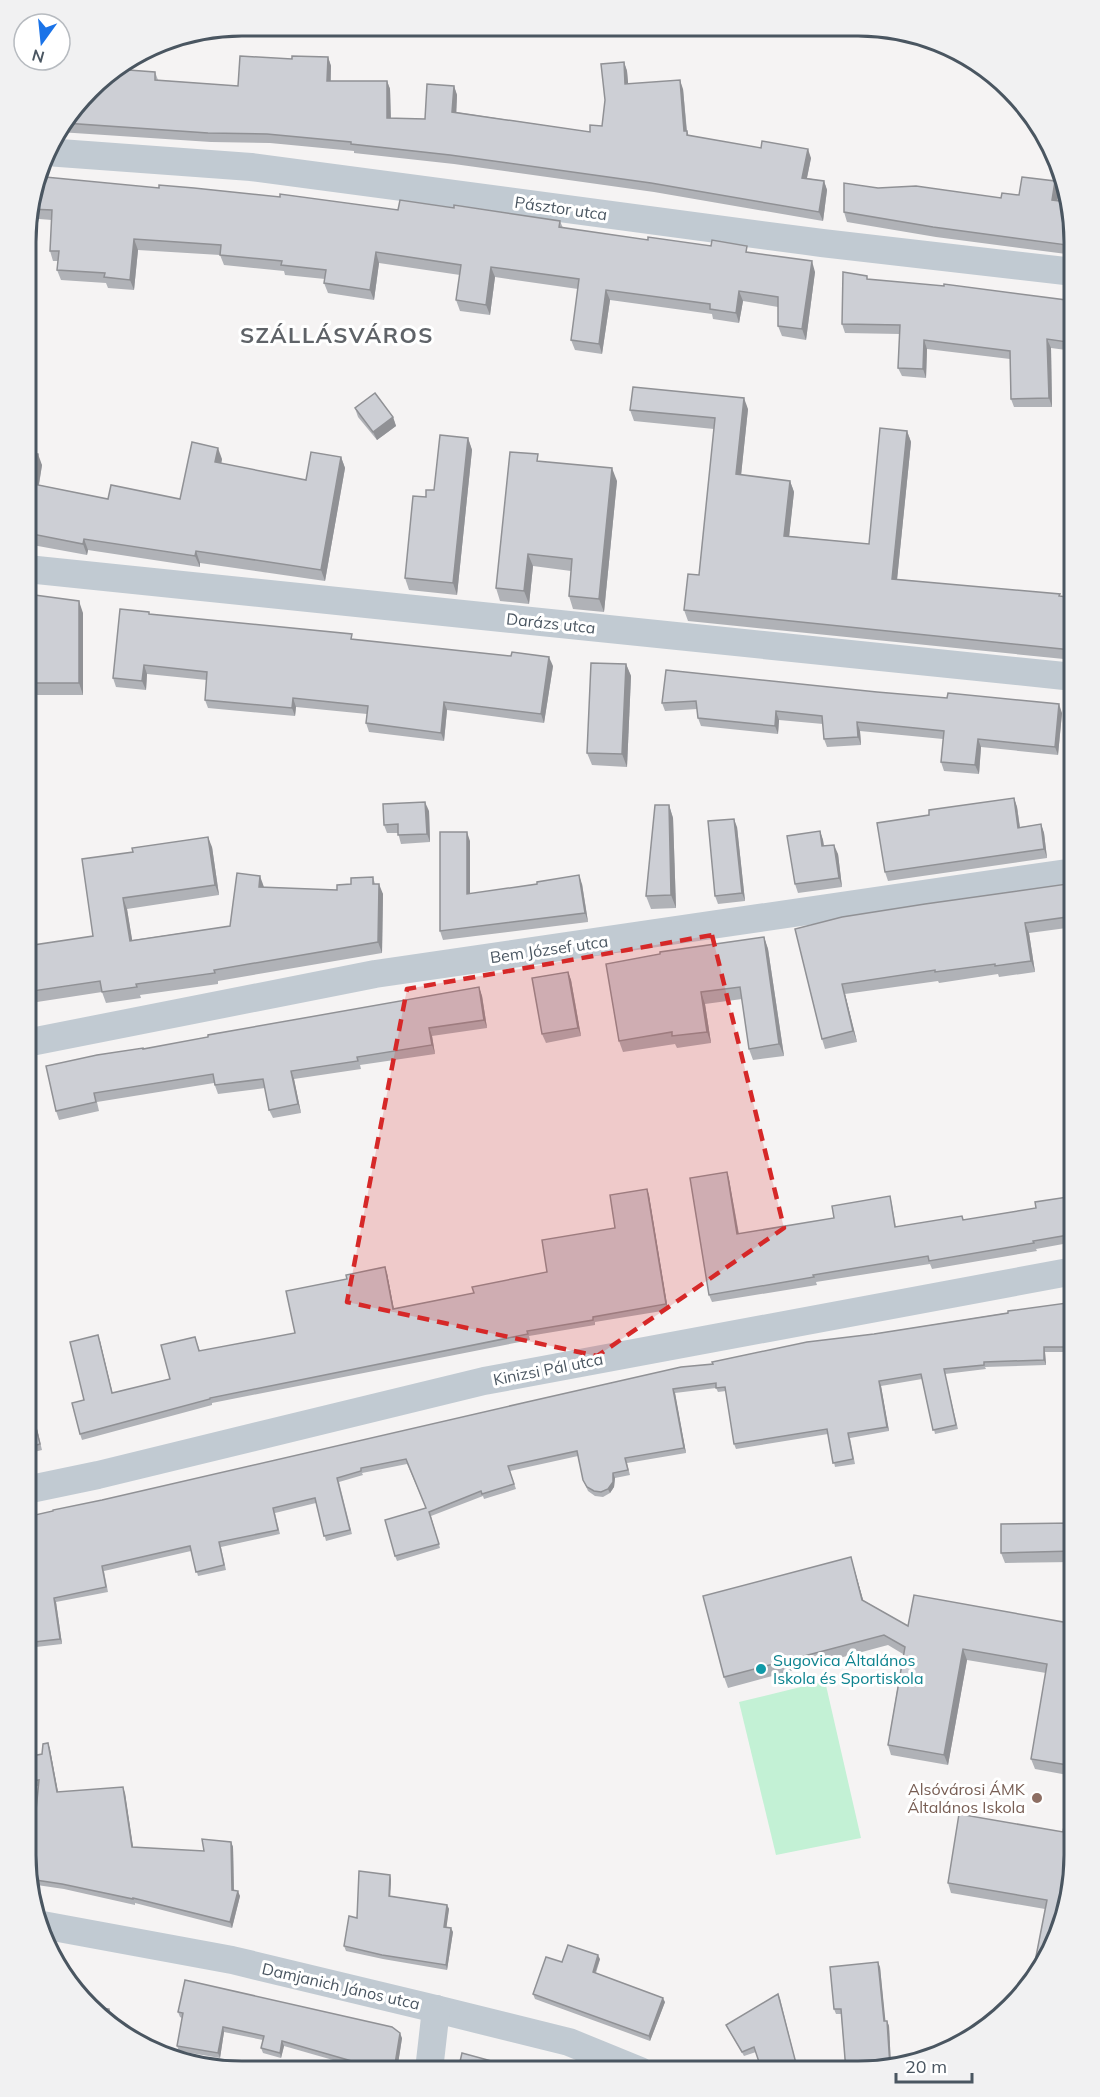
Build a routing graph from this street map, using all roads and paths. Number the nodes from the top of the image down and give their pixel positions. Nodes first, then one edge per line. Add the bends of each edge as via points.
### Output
1 (57, 153) edge
2 (1064, 271) edge
3 (36, 571) edge
4 (1064, 676) edge
5 (1064, 873) edge
6 (36, 1041) edge
7 (1064, 1272) edge
8 (36, 1488) edge
9 (49, 1926) edge
10 (436, 2009) junction
11 (430, 2061) edge
12 (616, 2061) edge

1 - 2 street, Pásztor utca via 250,167 822,243
3 - 4 street, Darázs utca
5 - 6 street, Bem József utca via 375,974
7 - 8 street, Kinizsi Pál utca via 484,1381
9 - 10 street, Damjanich János utca via 232,1960
10 - 11 street
10 - 12 street, Damjanich János utca via 569,2042

